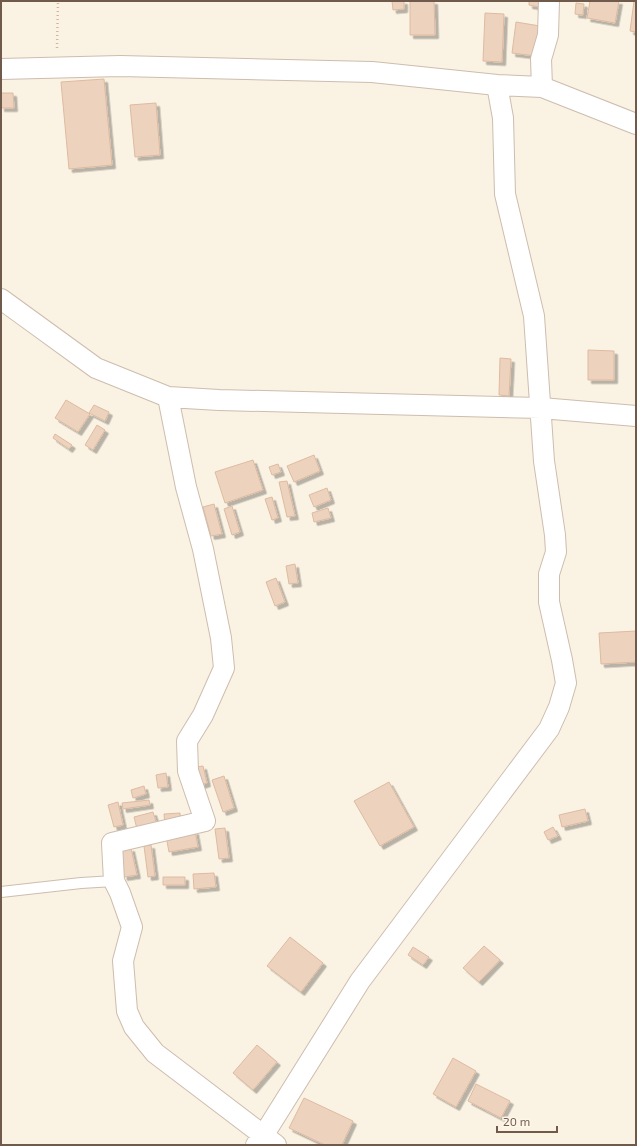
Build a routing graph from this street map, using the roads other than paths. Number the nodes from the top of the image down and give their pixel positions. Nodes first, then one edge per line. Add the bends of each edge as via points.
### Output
1 (548, 1) edge
2 (1, 69) edge
3 (497, 85) junction
4 (542, 87) junction
5 (636, 124) edge
6 (1, 299) edge
7 (168, 397) junction
8 (541, 408) junction
9 (636, 416) edge
10 (114, 881) junction
11 (1, 892) edge
12 (265, 1142) edge

1 - 4 street via 548,35 541,59
2 - 3 street via 120,66 372,72
3 - 4 street
3 - 8 street via 503,118 505,194 534,316
4 - 5 street
6 - 7 street via 96,368
7 - 8 street
7 - 10 street via 186,487 203,548 221,638 224,668 203,715 187,741 188,771 204,821 112,843
8 - 9 street
8 - 12 street via 544,461 556,552 549,574 549,602 566,683 559,707 549,730 360,981
10 - 11 lane
10 - 12 street via 132,927 124,961 127,1011 134,1027 155,1053

